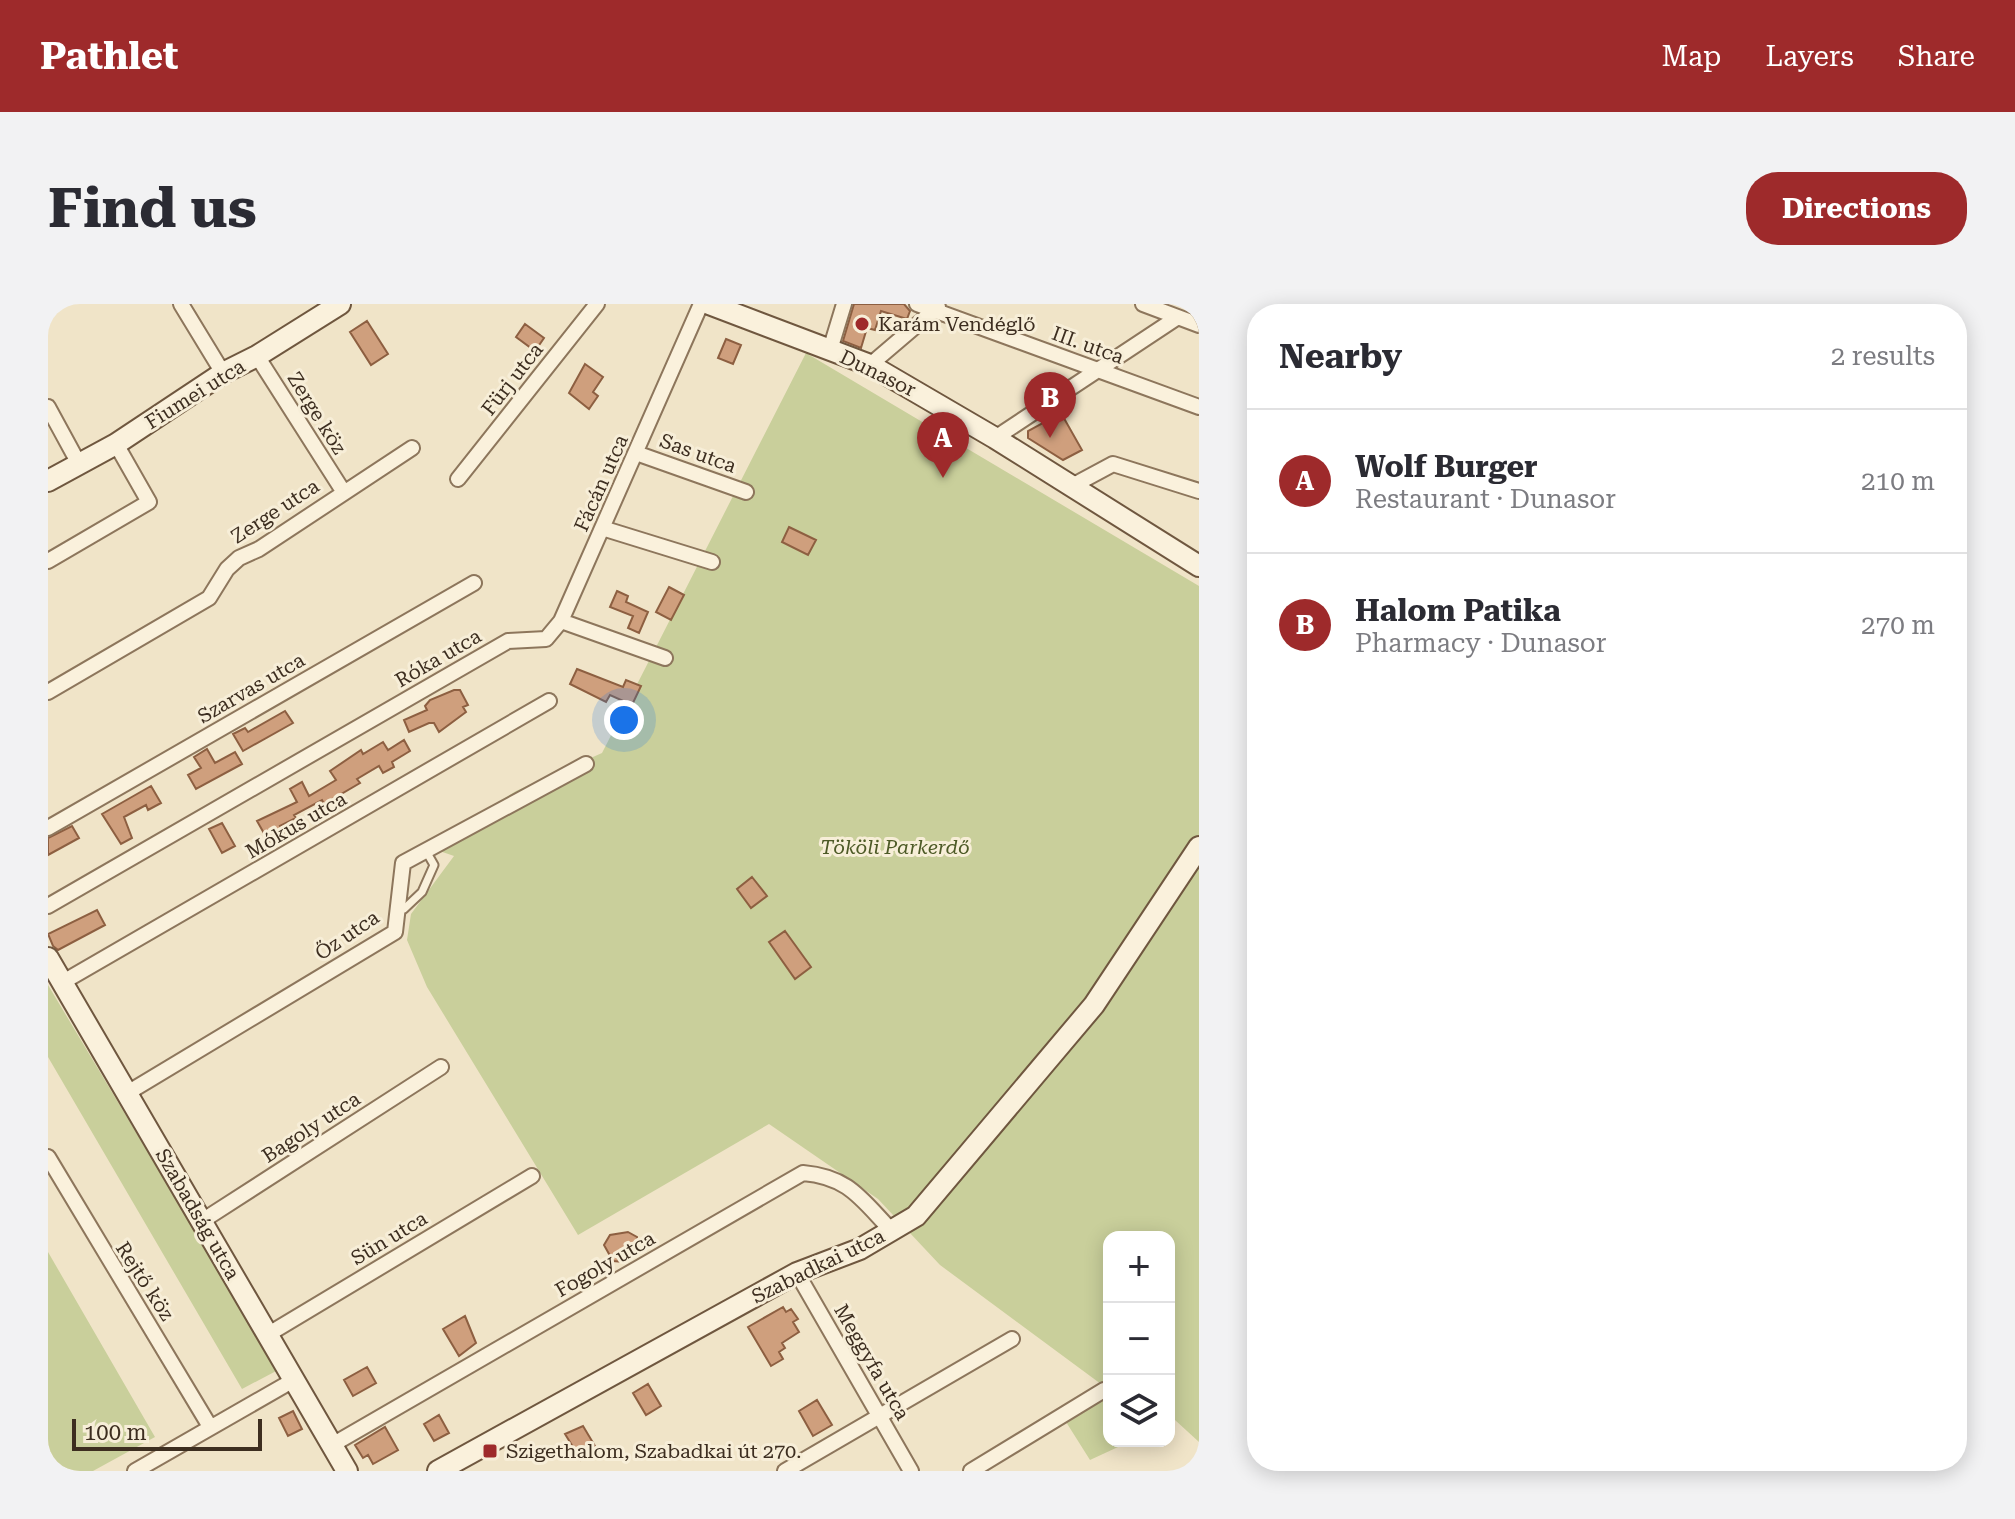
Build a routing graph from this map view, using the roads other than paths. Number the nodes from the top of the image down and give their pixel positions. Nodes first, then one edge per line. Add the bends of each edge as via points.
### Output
1 (181, 304) edge
2 (340, 304) edge
3 (597, 304) edge
4 (701, 304) edge
5 (709, 304) edge
6 (844, 304) edge
7 (917, 304) edge
8 (1143, 304) edge
9 (938, 307) edge
10 (1178, 317) junction
11 (1199, 325) edge
12 (830, 350) junction
13 (257, 356) junction
14 (870, 365) junction
15 (1099, 371) junction
16 (223, 373) junction
17 (48, 407) edge
18 (1199, 407) edge
19 (964, 420) junction
20 (995, 438) junction
21 (116, 444) junction
22 (412, 448) dead end
23 (946, 451) dead end
24 (636, 453) junction
25 (79, 464) junction
26 (458, 479) dead end
27 (48, 481) edge
28 (1072, 486) junction
29 (343, 491) junction
30 (1199, 491) edge
31 (746, 492) dead end
32 (602, 528) junction
33 (48, 561) edge
34 (712, 562) dead end
35 (1199, 566) edge
36 (474, 583) dead end
37 (561, 621) junction
38 (665, 658) dead end
39 (48, 692) edge
40 (549, 701) dead end
41 (586, 764) dead end
42 (48, 828) edge
43 (1199, 847) edge
44 (426, 851) junction
45 (48, 907) edge
46 (398, 908) junction
47 (48, 958) edge
48 (63, 982) junction
49 (441, 1067) dead end
50 (129, 1092) junction
51 (48, 1157) edge
52 (532, 1176) dead end
53 (202, 1221) junction
54 (891, 1230) junction
55 (797, 1273) junction
56 (267, 1335) junction
57 (1012, 1339) dead end
58 (292, 1381) junction
59 (1103, 1391) edge
60 (880, 1415) junction
61 (209, 1425) junction
62 (332, 1445) junction
63 (135, 1471) edge
64 (347, 1471) edge
65 (438, 1471) edge
66 (785, 1471) edge
67 (911, 1471) edge
68 (971, 1471) edge

1 - 16 street
2 - 13 street, Fiumei utca
3 - 26 street, Fürj utca
4 - 24 street, Fácán utca
5 - 12 street, Dunasor
6 - 12 street
7 - 9 street, III. utca
8 - 10 street
9 - 14 street
9 - 15 street, III. utca
10 - 11 street
10 - 15 street
12 - 14 street, Dunasor
13 - 16 street, Fiumei utca
13 - 29 street, Zerge köz
14 - 19 street, Dunasor
15 - 18 street, III. utca
15 - 20 street
16 - 21 street, Fiumei utca
17 - 25 street
19 - 20 street, Dunasor
19 - 23 lane
20 - 28 street, Dunasor
21 - 25 street, Fiumei utca
21 - 33 street via 149,502
22 - 29 street, Zerge utca
24 - 31 street, Sas utca
24 - 32 street, Fácán utca
25 - 27 street, Fiumei utca
28 - 30 street via 1113,464
28 - 35 street, Dunasor
29 - 39 street, Zerge utca via 239,558 209,598
32 - 34 street
32 - 37 street, Fácán utca
36 - 42 street, Szarvas utca
37 - 38 street
37 - 45 street, Róka utca via 546,639 510,643
40 - 48 street, Mókus utca
41 - 44 street, Őz utca
43 - 54 street, Szabadkai utca via 1094,1005 916,1216
44 - 46 street, Őz utca via 403,863
44 - 46 lane via 434,865 422,892 404,909
46 - 50 street, Őz utca via 395,932
47 - 48 street, Szabadság utca
48 - 50 street, Szabadság utca
49 - 53 street, Bagoly utca
50 - 53 street, Szabadság utca
51 - 61 street, Rejtő köz
52 - 56 street, Sün utca
53 - 56 street, Szabadság utca
54 - 55 street, Szabadkai utca via 860,1249
54 - 62 street, Fogoly utca via 848,1184 803,1173
55 - 60 street, Meggyfa utca
55 - 65 street, Szabadkai utca
56 - 58 street, Szabadság utca
57 - 60 street
58 - 61 street
58 - 62 street, Szabadság utca
59 - 68 street
60 - 66 street
60 - 67 street, Meggyfa utca
61 - 63 street
62 - 64 street, Szabadság utca

